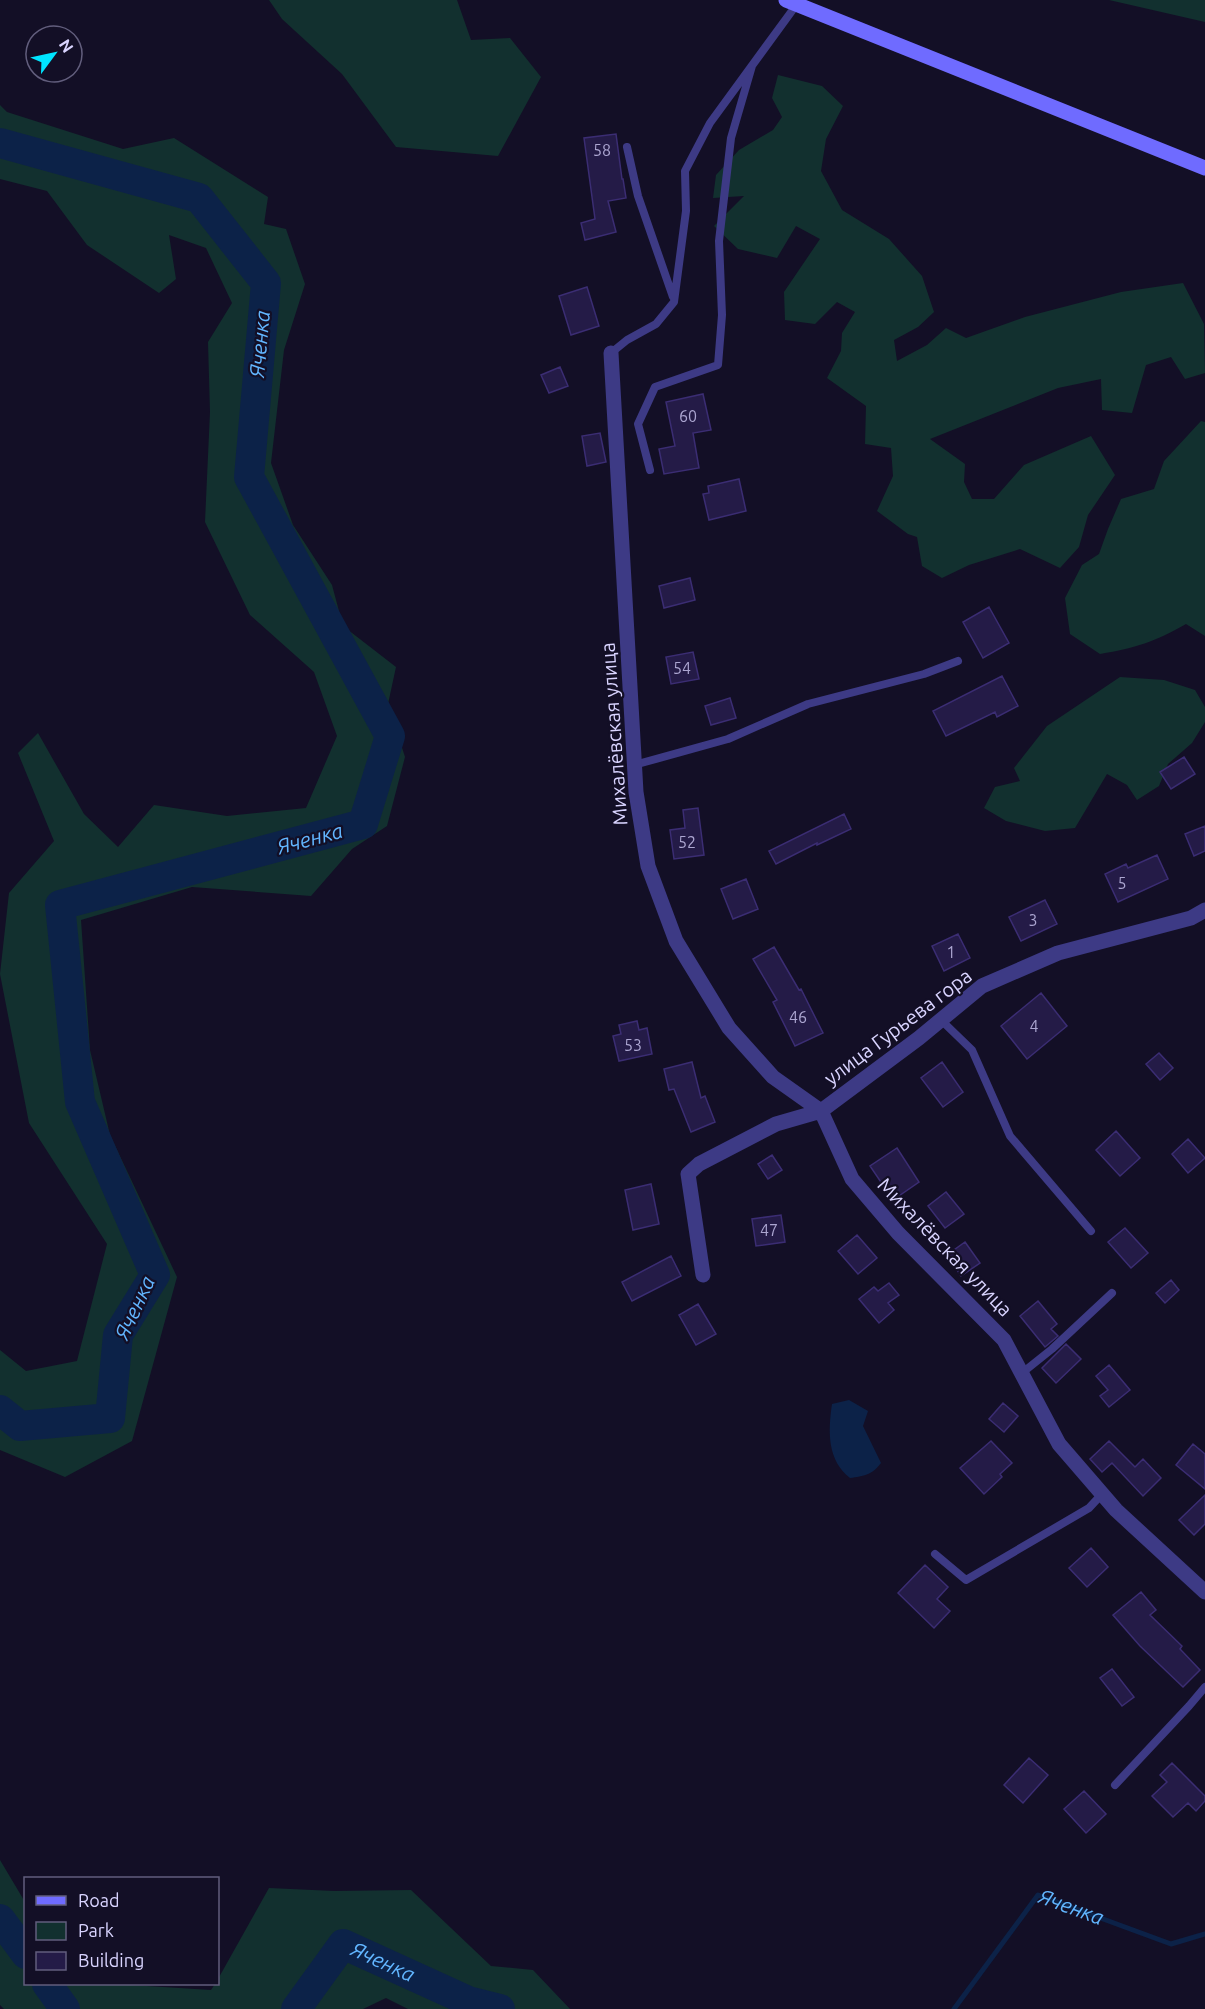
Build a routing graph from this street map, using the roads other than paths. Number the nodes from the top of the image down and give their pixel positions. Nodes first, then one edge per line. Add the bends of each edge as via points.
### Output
1 (792, 2) edge
2 (752, 66) junction
3 (627, 147) dead end
4 (1205, 168) edge
5 (674, 302) junction
6 (611, 353) joint
7 (650, 471) dead end
8 (958, 661) dead end
9 (634, 765) junction
10 (1205, 910) edge
11 (941, 1020) junction
12 (821, 1111) junction
13 (1091, 1231) dead end
14 (703, 1275) dead end
15 (1112, 1293) dead end
16 (1022, 1373) junction
17 (1102, 1494) junction
18 (935, 1554) dead end
19 (1205, 1592) edge
20 (1205, 1687) edge
21 (1114, 1785) dead end

1 - 2 lane
1 - 4 main road
2 - 5 lane via 710,123 685,171 686,211
2 - 7 lane via 731,138 719,241 722,315 718,365 655,387 638,424
3 - 5 lane via 638,196
5 - 6 lane via 656,324
6 - 9 street, Михалёвская улица
8 - 9 lane via 924,674 808,704 728,739
9 - 12 street, Михалёвская улица via 648,866 676,941 729,1028 773,1077
10 - 11 street, улица Гурьева гора via 1191,918 1059,953 982,986
11 - 12 street, улица Гурьева гора
11 - 13 lane via 972,1050 1010,1136
12 - 14 street via 776,1124 699,1164 688,1174
12 - 16 street, Михалёвская улица via 852,1179 898,1233 1004,1340
15 - 16 lane
16 - 17 street, Михалёвская улица via 1059,1444
17 - 18 lane via 1089,1508 966,1580
17 - 19 street, Михалёвская улица
20 - 21 lane

